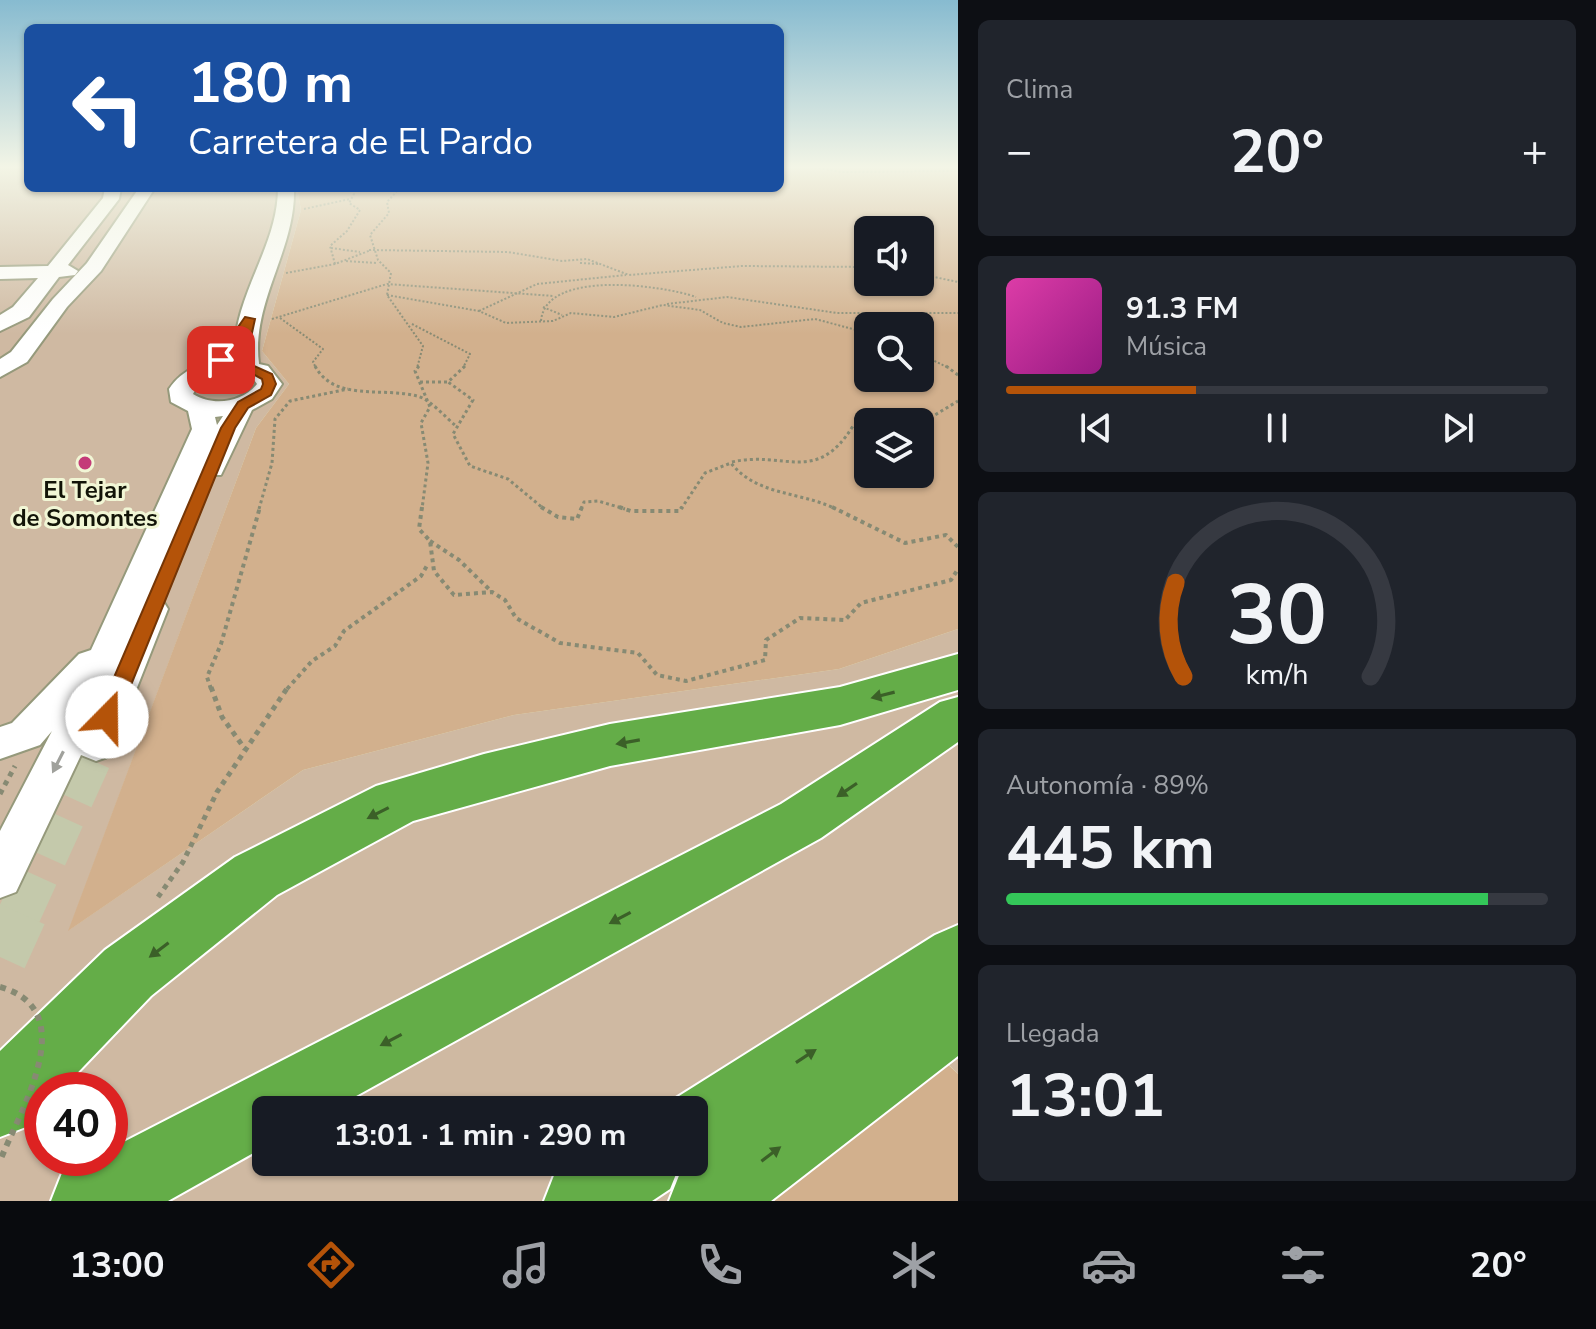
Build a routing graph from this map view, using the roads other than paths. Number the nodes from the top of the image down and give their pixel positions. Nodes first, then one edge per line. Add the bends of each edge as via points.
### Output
1 (94, 222) edge
2 (104, 222) edge
3 (120, 222) edge
4 (284, 222) edge
5 (82, 270) junction
6 (51, 271) junction
7 (0, 273) edge
8 (249, 319) junction
9 (0, 324) edge
10 (248, 368) junction
11 (213, 369) junction
12 (0, 370) edge
13 (243, 405) junction
14 (200, 408) junction
15 (111, 642) junction
16 (958, 672) edge
17 (958, 716) edge
18 (0, 743) edge
19 (96, 745) tunnel mouth
20 (0, 877) edge
21 (958, 957) edge
22 (958, 1013) edge
23 (0, 1101) edge
24 (708, 1120) edge
25 (621, 1176) edge
26 (90, 1201) edge
27 (583, 1201) edge
28 (708, 1201) edge

1 - 6 street
2 - 5 street
3 - 5 street
4 - 8 street
5 - 6 street
5 - 12 street via 19,357
6 - 7 street
6 - 9 street via 21,312
8 - 10 street via 244,342
8 - 11 street
10 - 11 street
10 - 13 street via 270,384
11 - 14 street via 180,389 180,397
13 - 14 street
13 - 19 street via 228,428
14 - 15 street via 205,429 195,458
15 - 18 street via 38,724
15 -> 20 street
16 -> 23 highway via 840,706 610,745 396,803 256,876 128,973
17 -> 26 highway via 801,821
24 -> 21 highway
28 -> 22 highway
25 - 27 highway

